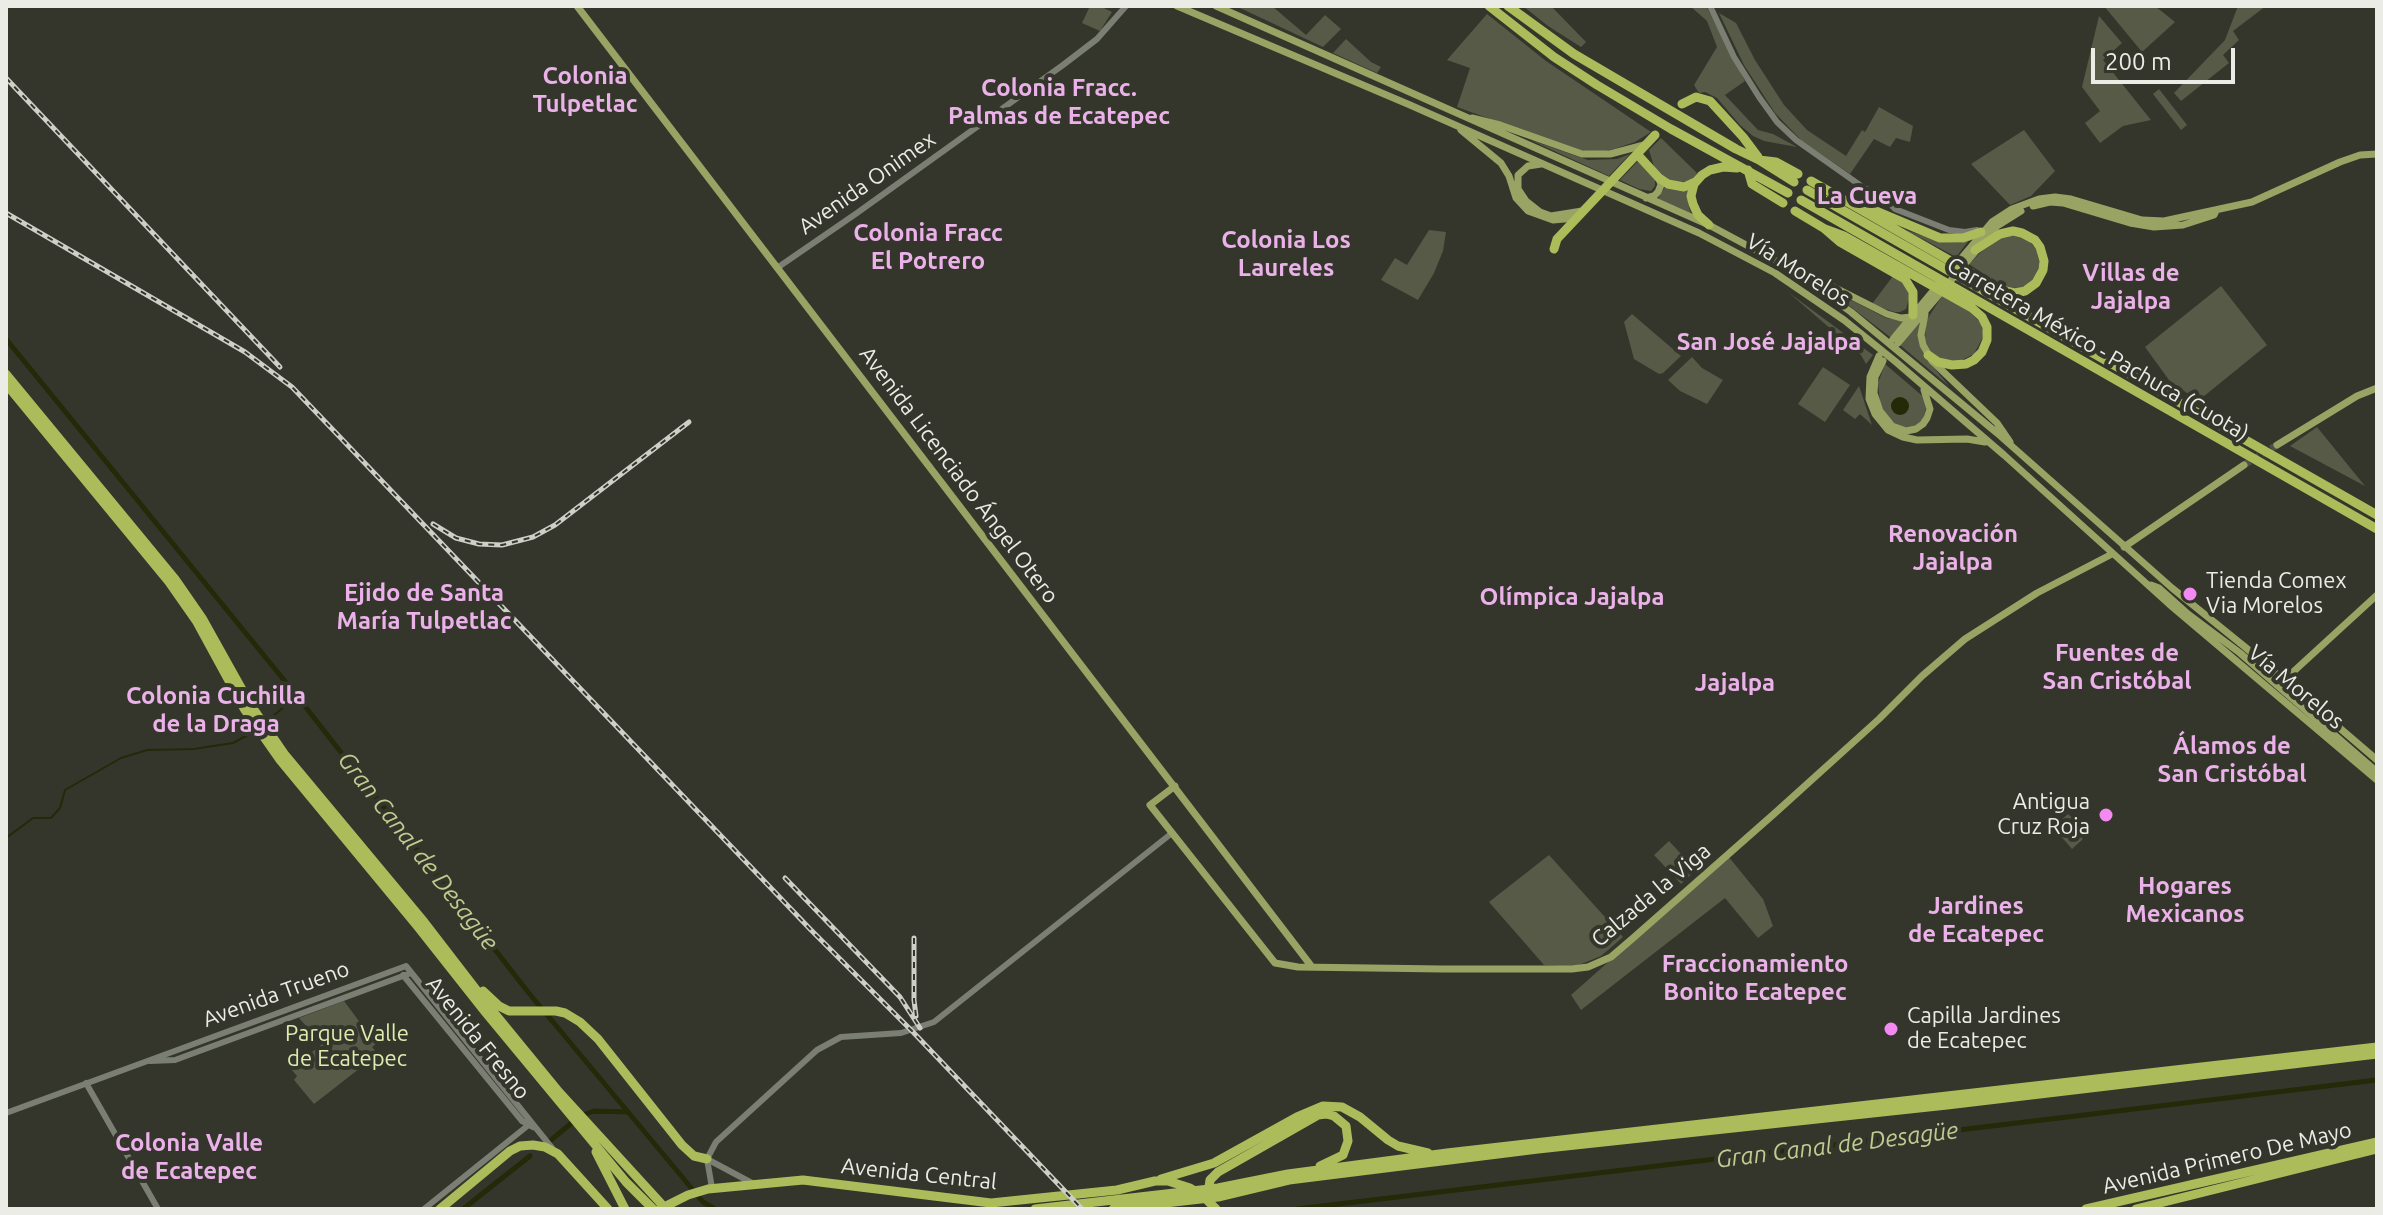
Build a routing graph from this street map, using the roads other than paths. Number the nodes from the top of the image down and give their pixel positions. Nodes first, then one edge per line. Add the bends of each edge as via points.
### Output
1 (577, 6) edge
2 (1126, 6) edge
3 (1177, 6) edge
4 (1216, 6) edge
5 (1489, 6) edge
6 (1508, 6) edge
7 (1710, 6) edge
8 (1682, 104) dead end
9 (1460, 116) junction
10 (1457, 126) junction
11 (1655, 135) dead end
12 (1646, 144) junction
13 (1637, 154) junction
14 (2377, 154) edge
15 (1759, 160) junction
16 (1547, 166) junction
17 (1748, 170) junction
18 (1659, 178) junction
19 (1796, 178) dead end
20 (1695, 182) junction
21 (1788, 193) dead end
22 (1646, 198) junction
23 (1801, 200) dead end
24 (1783, 203) dead end
25 (1852, 205) junction
26 (1795, 211) dead end
27 (2216, 211) junction
28 (1580, 214) junction
29 (1709, 225) junction
30 (1825, 229) junction
31 (1984, 230) junction
32 (1554, 249) dead end
33 (1975, 250) junction
34 (1781, 263) junction
35 (1949, 265) junction
36 (777, 268) junction
37 (1964, 274) junction
38 (1935, 282) junction
39 (1950, 290) junction
40 (1930, 305) junction
41 (1913, 316) junction
42 (1928, 355) junction
43 (6, 374) edge
44 (1918, 382) junction
45 (6, 384) edge
46 (2377, 388) edge
47 (2277, 445) tunnel mouth
48 (1994, 447) junction
49 (2013, 448) junction
50 (2246, 461) junction
51 (2377, 515) edge
52 (2377, 529) edge
53 (2124, 547) junction
54 (2112, 554) junction
55 (2145, 582) junction
56 (2377, 595) edge
57 (2283, 679) junction
58 (2274, 692) junction
59 (2377, 760) edge
60 (2377, 772) edge
61 (2377, 780) edge
62 (1175, 786) junction
63 (1172, 833) junction
64 (406, 966) joint
65 (1312, 967) junction
66 (398, 969) junction
67 (460, 969) junction
68 (407, 974) junction
69 (307, 1006) junction
70 (2377, 1047) edge
71 (2377, 1054) edge
72 (142, 1062) junction
73 (86, 1083) junction
74 (564, 1107) junction
75 (6, 1113) edge
76 (531, 1125) junction
77 (2377, 1142) edge
78 (2377, 1149) edge
79 (1447, 1153) junction
80 (558, 1154) junction
81 (707, 1159) junction
82 (1309, 1171) junction
83 (1289, 1177) junction
84 (1155, 1181) junction
85 (752, 1183) junction
86 (710, 1189) junction
87 (1215, 1208) edge
88 (158, 1209) edge
89 (424, 1209) edge
90 (440, 1209) edge
91 (608, 1209) edge
92 (625, 1209) edge
93 (653, 1209) edge
94 (663, 1209) edge
95 (1035, 1209) edge
96 (1113, 1209) edge
97 (2086, 1209) edge
98 (2136, 1209) edge

1 - 36 main road, Avenida Licenciado Ángel Otero
2 - 36 street, Avenida Onimex via 1097,39 1063,65
3 - 10 main road, Vía Morelos
4 - 9 main road, Vía Morelos
5 - 17 highway via 1554,57
6 - 15 highway via 1574,54
7 - 31 street via 1734,57 1777,122 1796,140 1895,209 1949,230
8 - 15 highway via 1696,97 1710,101
9 - 12 main road via 1578,154 1610,154
9 - 22 main road, Vía Morelos
10 - 16 main road, Vía Morelos
10 - 28 main road via 1501,163 1516,198 1528,211 1553,220
11 - 12 highway
12 - 13 highway
13 - 18 highway
13 - 28 highway
14 - 27 main road via 2340,162 2252,202
15 - 19 highway via 1776,162
16 - 28 main road via 1522,170 1517,182 1523,197 1551,216
16 - 44 main road, Vía Morelos via 1704,235 1775,273 1844,320
17 - 20 highway via 1723,167
17 - 21 highway
17 - 24 highway via 1752,184
18 - 20 highway via 1676,187
18 - 22 main road via 1658,192
20 - 29 highway via 1693,204
22 - 29 main road, Vía Morelos
23 - 38 highway, Carretera México - Pachuca (Cuota)
25 - 31 highway via 1940,238 1963,238
25 - 35 highway
25 - 35 highway, Carretera México - Pachuca (Cuota) via 1809,185
26 - 30 highway
27 - 31 main road via 2142,220 2050,197 2020,206
27 - 33 main road via 2183,225 2154,227 2063,203 2043,203 2008,218
28 - 32 highway
29 - 34 main road, Vía Morelos
30 - 38 highway
30 - 41 highway via 1905,279 1913,292
31 - 41 main road
33 - 37 highway via 2004,232 2022,233 2040,247 2043,270 2033,286 2015,293
33 - 40 main road
34 - 41 main road via 1887,314
34 - 49 main road, Vía Morelos via 1851,312
35 - 37 highway, Carretera México - Pachuca (Cuota)
36 - 62 main road, Avenida Licenciado Ángel Otero
37 - 51 highway, Carretera México - Pachuca (Cuota)
38 - 39 highway, Carretera México - Pachuca (Cuota)
39 - 42 highway via 1982,317 1986,344 1977,358 1961,365 1943,364
39 - 50 highway, Carretera México - Pachuca (Cuota)
40 - 41 main road via 1895,341
40 - 42 main road via 1921,330
42 - 49 main road via 1997,423
43 - 67 highway via 175,579 285,755
44 - 48 main road, Vía Morelos
44 - 48 main road via 1929,401 1927,418 1913,430 1896,428 1875,398 1881,358 1870,377 1869,399 1888,430 1917,440 1973,439
45 - 74 highway via 169,582 280,760
46 - 47 main road
48 - 54 main road, Vía Morelos
49 - 53 main road, Vía Morelos
50 - 52 highway, Carretera México - Pachuca (Cuota) via 2263,465
50 - 53 main road
53 - 57 main road, Vía Morelos
54 - 55 main road, Vía Morelos
54 - 65 main road, Calzada la Viga via 1965,639 1611,957 1572,969
55 - 58 main road, Vía Morelos
55 - 60 main road via 2240,653
56 - 57 main road
57 - 58 main road
57 - 59 main road, Vía Morelos
58 - 61 main road, Vía Morelos
62 - 63 main road, Calzada la Viga via 1150,805
62 - 65 main road, Avenida Licenciado Ángel Otero
63 - 65 main road, Calzada la Viga via 1270,959 1288,967
63 - 81 street via 934,1022 901,1033 841,1037 817,1050 716,1142
64 - 66 street, Avenida Trueno
64 - 68 street, Avenida Fresno
66 - 68 street, Avenida Fresno
66 - 69 street, Avenida Trueno
67 - 81 highway via 504,1009 565,1013 589,1029 682,1145
67 - 94 highway
68 - 69 street, Avenida Trueno
68 - 76 street, Avenida Fresno via 485,1077
69 - 72 street, Avenida Trueno
69 - 72 street, Avenida Trueno via 167,1061
70 - 79 highway
71 - 83 highway
72 - 73 street, Avenida Trueno
73 - 75 street, Avenida Trueno
73 - 88 street
74 - 92 highway via 597,1153
74 - 93 highway
76 - 80 street, Avenida Fresno
76 - 89 street
77 - 97 highway, Avenida Primero De Mayo
78 - 98 highway, Avenida Primero De Mayo
79 - 82 highway
79 - 84 highway via 1398,1146 1353,1112 1323,1106 1214,1163
80 - 90 highway via 545,1147 516,1147
80 - 91 highway
81 - 85 street
81 - 86 street
82 - 83 highway
82 - 87 highway via 1343,1155 1348,1133 1334,1116 1318,1115 1218,1172 1207,1187
83 - 95 highway
83 - 96 highway via 1218,1197
84 - 85 highway, Avenida Central via 991,1203 811,1180
84 - 87 highway, Avenida Central via 1190,1188
85 - 86 highway, Avenida Central
86 - 94 highway, Avenida Central

